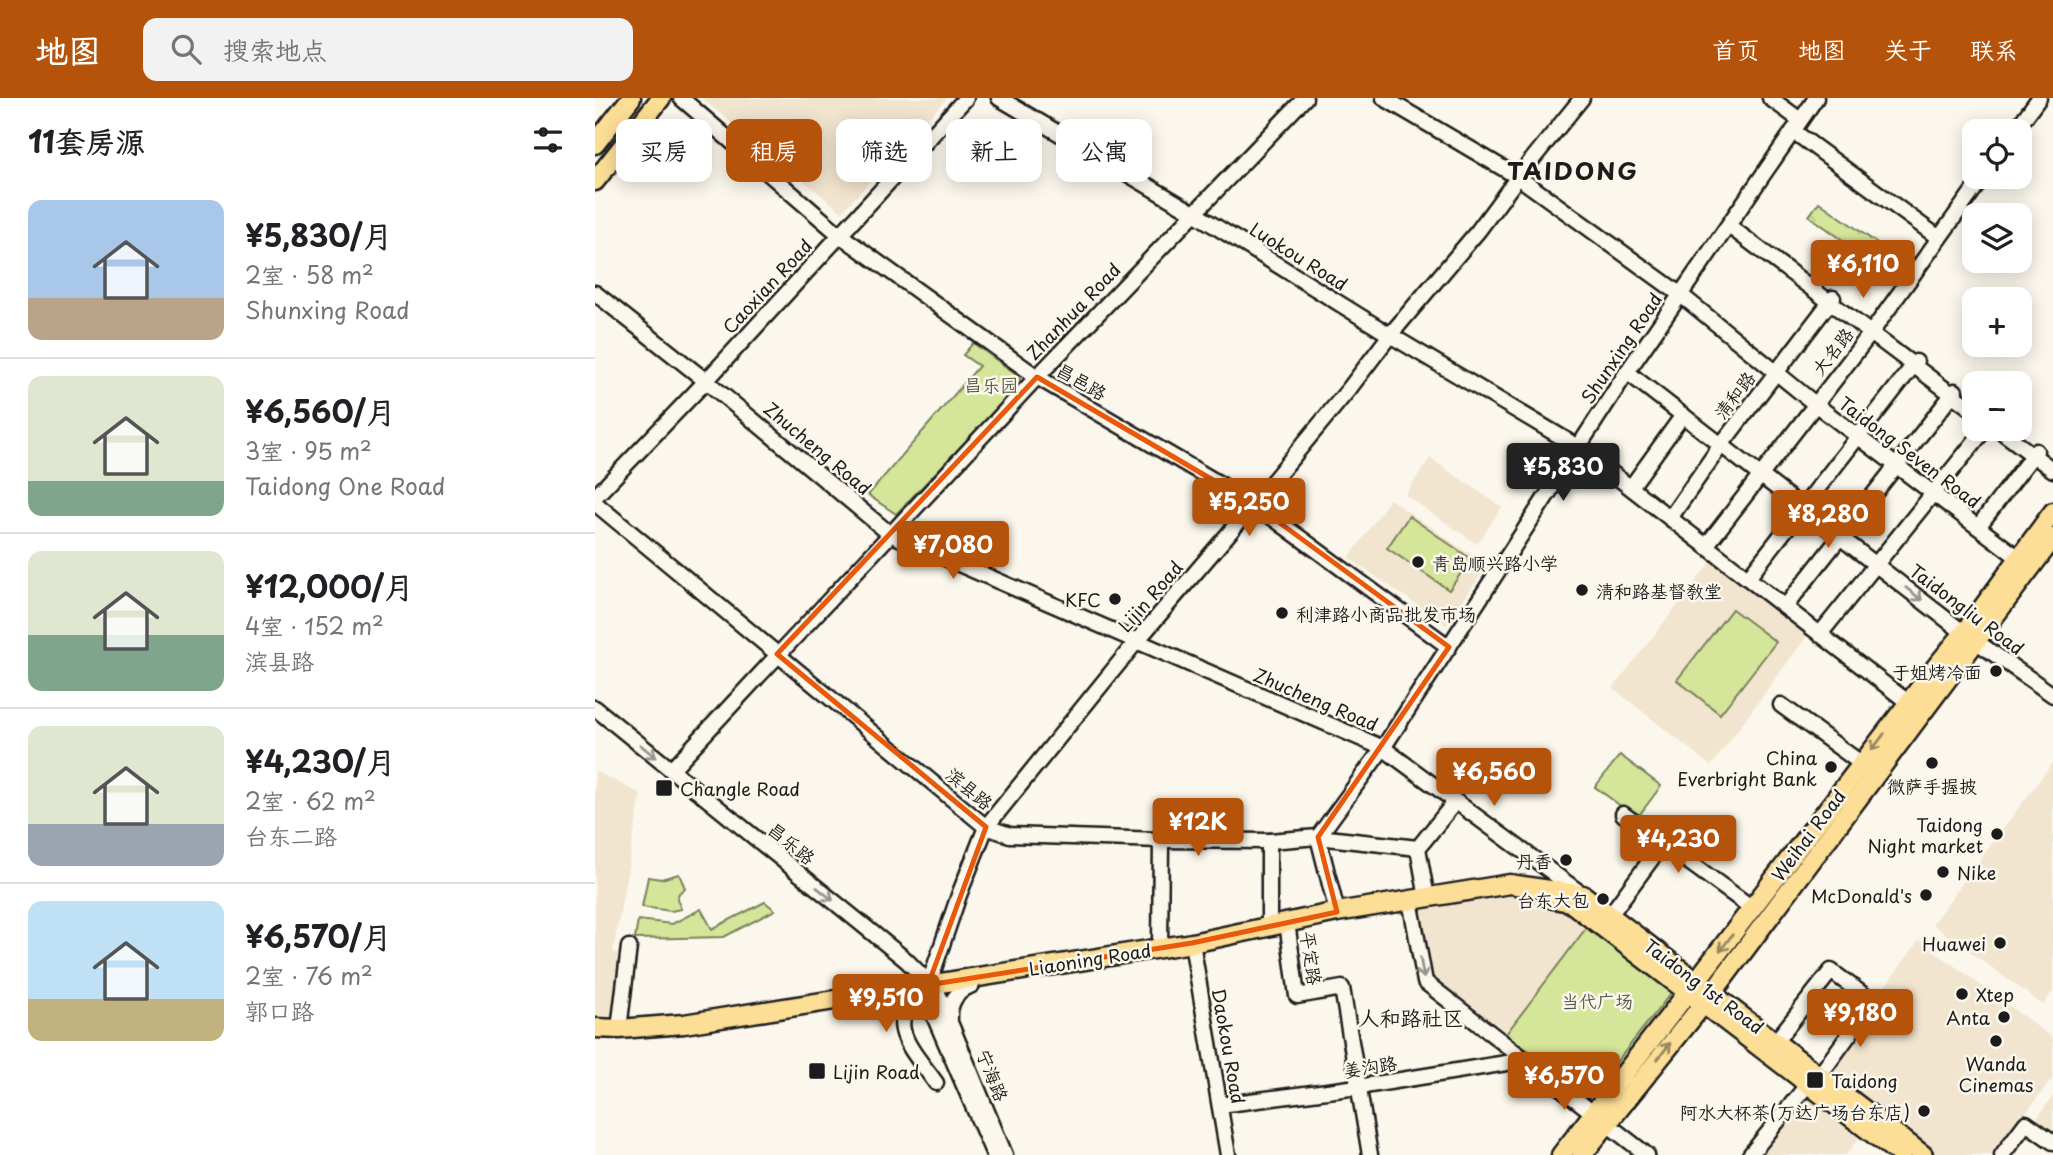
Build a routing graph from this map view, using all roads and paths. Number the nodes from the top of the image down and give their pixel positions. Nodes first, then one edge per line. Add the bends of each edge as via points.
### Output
1 (631, 98) edge
2 (661, 98) edge
3 (681, 98) edge
4 (966, 98) edge
5 (999, 98) edge
6 (1305, 98) edge
7 (1384, 98) edge
8 (1582, 98) edge
9 (1770, 98) edge
10 (1816, 98) edge
11 (2039, 98) edge
12 (2024, 119) edge
13 (1797, 126) junction
14 (595, 144) edge
15 (1518, 177) junction
16 (595, 181) edge
17 (1974, 189) edge
18 (1194, 213) junction
19 (1730, 224) junction
20 (840, 235) junction
21 (1939, 238) junction
22 (595, 293) edge
23 (1681, 295) junction
24 (1832, 300) junction
25 (1872, 331) junction
26 (1390, 335) junction
27 (1915, 363) junction
28 (1627, 372) junction
29 (1776, 372) junction
30 (1037, 377) junction
31 (706, 381) junction
32 (1953, 392) junction
33 (1962, 399) edge
34 (1815, 404) junction
35 (1683, 415) junction
36 (1859, 437) junction
37 (1976, 441) edge
38 (2016, 441) edge
39 (2020, 441) edge
40 (1721, 444) junction
41 (1579, 447) junction
42 (2034, 453) junction
43 (2053, 464) edge
44 (1896, 465) junction
45 (2053, 470) edge
46 (1761, 475) junction
47 (1631, 487) junction
48 (1934, 494) junction
49 (595, 498) edge
50 (595, 503) edge
51 (1254, 504) junction
52 (1803, 508) junction
53 (2053, 512) edge
54 (1670, 518) junction
55 (1978, 527) junction
56 (890, 534) junction
57 (1840, 537) junction
58 (2053, 538) edge
59 (1706, 546) junction
60 (2020, 559) junction
61 (1876, 565) junction
62 (1748, 579) junction
63 (1784, 607) junction
64 (1821, 635) junction
65 (1970, 637) junction
66 (1136, 642) junction
67 (1449, 647) junction
68 (777, 654) junction
69 (2053, 695) edge
70 (1909, 703) junction
71 (1781, 705) dead end
72 (595, 708) edge
73 (1383, 748) junction
74 (1862, 765) junction
75 (671, 770) junction
76 (1455, 802) junction
77 (1623, 814) dead end
78 (986, 827) junction
79 (1318, 837) junction
80 (1161, 840) junction
81 (1269, 841) junction
82 (1664, 842) junction
83 (1418, 848) junction
84 (1577, 898) junction
85 (1416, 902) junction
86 (1752, 908) junction
87 (1337, 912) junction
88 (1610, 915) junction
89 (1269, 927) junction
90 (1288, 927) junction
91 (1193, 946) junction
92 (629, 947) dead end
93 (1160, 948) junction
94 (972, 985) junction
95 (930, 990) junction
96 (1700, 992) junction
97 (951, 1023) junction
98 (595, 1028) edge
99 (619, 1029) junction
100 (595, 1038) edge
101 (1776, 1041) junction
102 (1525, 1060) junction
103 (1814, 1080) junction
104 (936, 1083) dead end
105 (1358, 1087) junction
106 (1220, 1105) junction
107 (1600, 1119) junction
108 (2053, 1143) edge
109 (994, 1155) edge
110 (1005, 1155) edge
111 (1228, 1155) edge
112 (1370, 1155) edge
113 (1561, 1155) edge
114 (1581, 1155) edge
115 (1647, 1155) edge
116 (1750, 1155) edge
117 (1902, 1155) edge
118 (1923, 1155) edge
119 (2002, 1155) edge

1 - 14 main road
2 - 16 main road
3 - 20 street, 昌邑路
4 - 20 street, Caoxian Road
5 - 18 street, Luokou Road
6 - 18 street, Zhanhua Road
7 - 15 street, Taidong Seven Road
8 - 15 street, Lijin Road
9 - 13 street
10 - 13 street, Shunxing Road
11 - 12 street
13 - 19 street, Shunxing Road
13 - 21 street
15 - 23 street, Taidong Seven Road
15 - 26 street, Lijin Road
17 - 21 street, 大名路
18 - 26 street, Luokou Road
18 - 30 street, Zhanhua Road
19 - 23 street, Shunxing Road
19 - 24 street
20 - 30 street, 昌邑路
20 - 31 street, Caoxian Road
21 - 25 street, 大名路
22 - 31 street, Zhucheng Road
23 - 28 street, Shunxing Road
23 - 29 street, Taidong Seven Road
24 - 25 street
24 - 29 street, 清和路
25 - 27 street
25 - 34 street, 大名路
26 - 41 street, Luokou Road
26 - 51 street, Lijin Road
27 - 32 street
27 - 36 street
28 - 35 street, Taidongliu Road
28 - 41 street, Shunxing Road
29 - 34 street, Taidong Seven Road
29 - 40 street, 清和路
30 - 51 street, 昌邑路
30 - 56 street, Zhanhua Road
31 - 49 street, Caoxian Road
31 - 56 street, Zhucheng Road
32 - 33 street
32 - 44 street
34 - 36 street, Taidong Seven Road
34 - 46 street, 大名路
35 - 40 street, Taidongliu Road
35 - 47 street
36 - 44 street, Taidong Seven Road
36 - 52 street
37 - 48 street
38 - 42 street
39 - 42 street
40 - 46 street, Taidongliu Road
40 - 54 street, 清和路
41 - 47 street, Luokou Road
41 - 67 street, Shunxing Road
42 - 43 street
42 - 45 street
42 - 55 street
44 - 48 street, Taidong Seven Road
44 - 57 street
46 - 52 street, Taidongliu Road
46 - 59 street, 大名路
47 - 54 street, Luokou Road
48 - 55 street, Taidong Seven Road
48 - 61 street
50 - 68 street, 滨县路
51 - 66 street, Lijin Road
51 - 67 street, 昌邑路
52 - 57 street, Taidongliu Road
52 - 62 street
53 - 60 main road, Weihai Road
54 - 59 street, Luokou Road
55 - 60 street, Taidong Seven Road
56 - 66 street, Zhucheng Road
56 - 68 street, Zhanhua Road
57 - 61 street, Taidongliu Road
57 - 63 street
58 - 65 main road, Weihai Road
59 - 62 street, Luokou Road
60 - 65 main road, Weihai Road
61 - 64 street
61 -> 65 street, Taidongliu Road
62 - 63 street, Luokou Road
63 - 64 street, Luokou Road
64 - 70 street, Luokou Road
65 - 69 street, Taidongliu Road
65 - 70 main road, Weihai Road
65 - 96 main road, Weihai Road
66 - 73 street, Zhucheng Road
66 - 78 street, Lijin Road
67 - 73 street, Shunxing Road
68 - 75 street, Zhanhua Road
68 - 78 street, 滨县路
70 -> 74 main road, Weihai Road
71 - 74 street
72 -> 75 street, 昌乐路
73 - 76 street, Zhucheng Road
73 - 79 street, Shunxing Road
74 - 86 main road, Weihai Road
75 -> 95 street, 昌乐路 via 906,960
76 - 83 street
76 - 84 street, Zhucheng Road
77 - 82 street
78 - 80 street, 滨县路 via 1010,835
78 - 95 street, Lijin Road
79 - 81 street, 滨县路
79 - 83 street, 滨县路
79 - 87 street
80 - 81 street, 滨县路
80 - 93 street
81 - 89 street
82 - 86 street
82 - 88 street
83 - 85 street
84 - 85 main road, Liaoning Road via 1510,892
84 - 88 main road, Taidong 1st Road
84 - 96 main road, Taidong 1st Road
85 - 87 main road, Liaoning Road
85 - 90 main road, Liaoning Road
85 -> 102 street via 1425,982
86 -> 96 main road, Weihai Road
87 - 90 main road, Liaoning Road
88 - 96 main road, Taidong 1st Road
89 - 90 main road, Liaoning Road
89 - 91 main road, Liaoning Road
90 - 91 main road, Liaoning Road
90 - 105 street, 平定路 via 1297,996 1342,988
91 - 93 main road, Liaoning Road
91 - 94 main road, Liaoning Road
91 - 106 street, Daokou Road
92 - 99 street
93 - 95 main road, Liaoning Road
94 - 95 main road, Liaoning Road
94 - 97 street via 952,1002
95 - 97 street, 宁海路
95 - 99 main road, Liaoning Road
95 - 100 main road, Liaoning Road via 676,1035
95 - 104 street via 912,1002 901,1025 909,1046
95 - 109 street, 宁海路
96 - 101 main road, Taidong 1st Road
96 - 103 main road, Taidong 1st Road
96 - 107 main road, Weihai Road
97 - 110 street, 宁海路
98 - 99 main road, Liaoning Road
101 - 103 main road, Taidong 1st Road
101 - 103 street via 1831,971 1873,1002
102 - 105 street, 姜沟路
102 - 107 street
103 - 116 street
103 - 117 main road, Taidong 1st Road
103 - 118 main road, Taidong 1st Road
105 - 106 street, 姜沟路
105 - 112 street, 平定路
106 - 111 street, Daokou Road
107 - 113 main road, Weihai Road
107 - 114 main road, Weihai Road
107 - 115 street
108 - 119 street via 2026,1123

